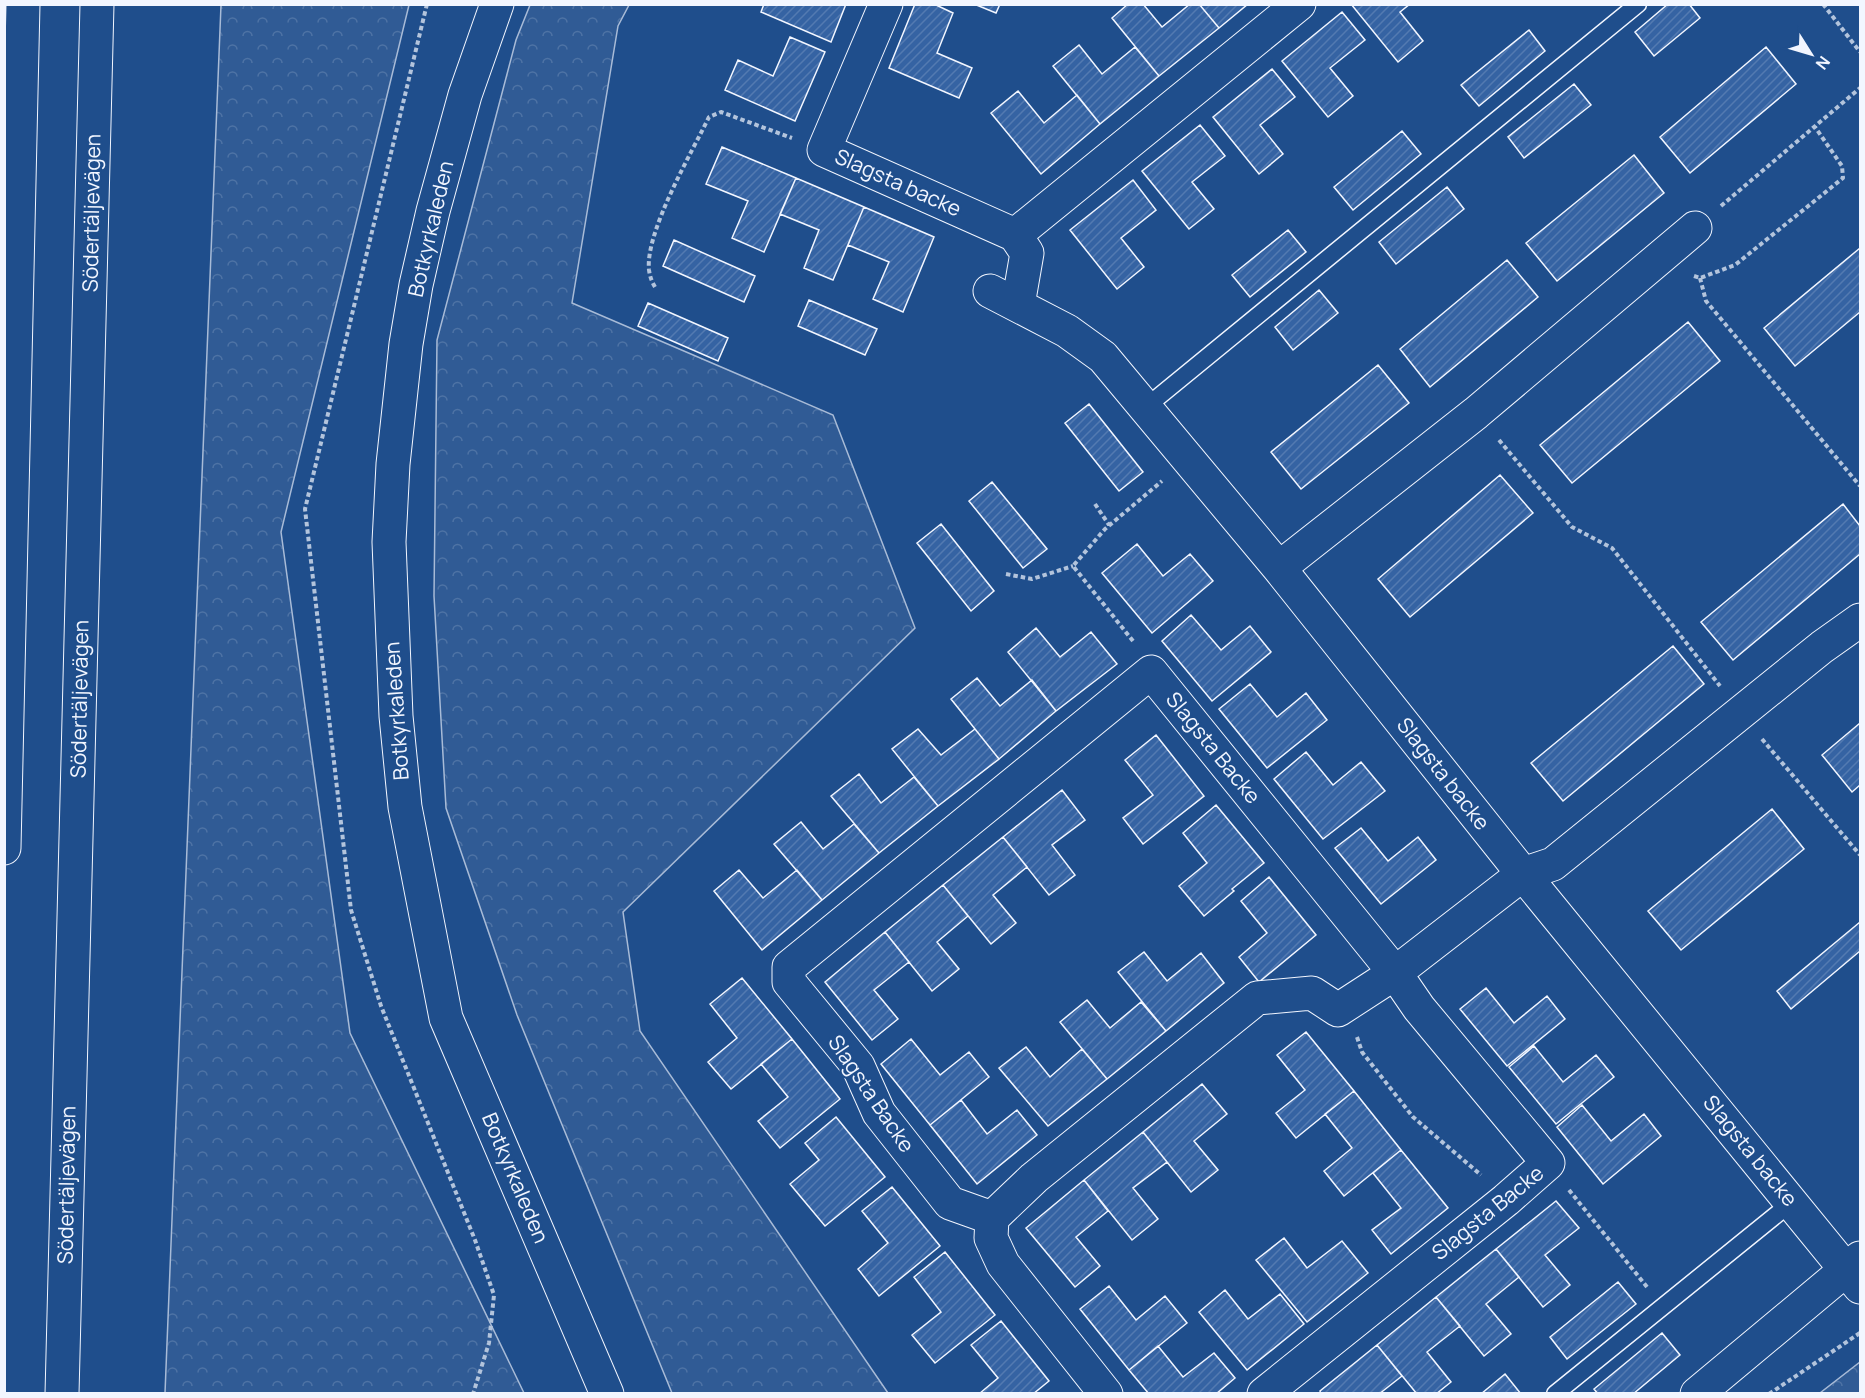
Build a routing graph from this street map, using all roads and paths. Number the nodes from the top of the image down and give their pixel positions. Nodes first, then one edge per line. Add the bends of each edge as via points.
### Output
1 (23, 4) edge
2 (97, 4) edge
3 (497, 4) edge
4 (886, 4) edge
5 (1299, 4) edge
6 (1638, 4) edge
7 (1822, 4) edge
8 (1860, 52) edge
9 (1860, 88) edge
10 (1815, 127) junction
11 (824, 150) junction
12 (1695, 228) joint
13 (1015, 235) junction
14 (1660, 257) junction
15 (1700, 278) junction
16 (656, 287) dead end
17 (1146, 407) junction
18 (1476, 413) junction
19 (1188, 459) junction
20 (1860, 486) edge
21 (1095, 504) dead end
22 (1109, 525) junction
23 (1073, 566) junction
24 (1280, 568) junction
25 (1006, 574) dead end
26 (1860, 620) edge
27 (1151, 672) junction
28 (1741, 713) junction
29 (4, 848) edge
30 (1860, 855) edge
31 (1523, 874) junction
32 (1395, 973) junction
33 (1338, 1010) junction
34 (1548, 1163) junction
35 (1506, 1200) junction
36 (1792, 1202) junction
37 (992, 1218) junction
38 (1856, 1271) edge
39 (1663, 1307) junction
40 (1860, 1333) edge
41 (62, 1394) edge
42 (607, 1394) edge
43 (1106, 1394) edge
44 (1264, 1394) edge
45 (1555, 1394) edge
46 (1697, 1394) edge
47 (1769, 1394) edge

1 - 29 main road
2 - 41 main road, Södertäljevägen
3 - 42 main road, Botkyrkaleden via 465,94 433,211 406,344 388,542 396,716 405,807 446,1018
4 - 11 main road, Slagsta backe
5 - 13 main road
6 - 17 lane
7 - 8 path
9 - 10 path
10 - 12 path
10 - 15 path via 1842,166 1844,178 1735,265
11 - 13 main road, Slagsta backe
11 - 16 path via 721,112 709,117 654,236 648,268
12 - 14 main road
13 - 17 main road, Slagsta backe via 1028,254 1004,298 1067,331 1103,357
14 - 15 path via 1677,270
14 - 18 main road
15 - 20 path via 1706,301
17 - 19 main road, Slagsta backe
18 - 24 main road
18 - 28 path via 1572,527 1612,548
19 - 22 path
19 - 24 main road, Slagsta backe
21 - 22 path
22 - 23 path
23 - 25 path via 1032,579
23 - 27 path via 1136,645
24 - 31 main road, Slagsta backe
26 - 28 main road
27 - 32 main road, Slagsta Backe
27 - 37 main road, Slagsta Backe via 789,967 789,982 858,1066 879,1113 950,1203
28 - 30 path
28 - 31 main road via 1552,864
31 - 32 main road
31 - 36 main road, Slagsta backe
32 - 33 main road
32 - 34 main road, Slagsta Backe via 1419,1008
33 - 35 path via 1353,1025 1362,1052 1413,1117
33 - 37 main road via 1312,993 1257,998 1034,1178
34 - 35 main road, Slagsta Backe
34 - 39 path
35 - 44 main road, Slagsta Backe
36 - 38 main road, Slagsta backe
36 - 39 lane
37 - 43 main road via 991,1238 1003,1264
38 - 46 main road
39 - 45 lane
40 - 47 path

